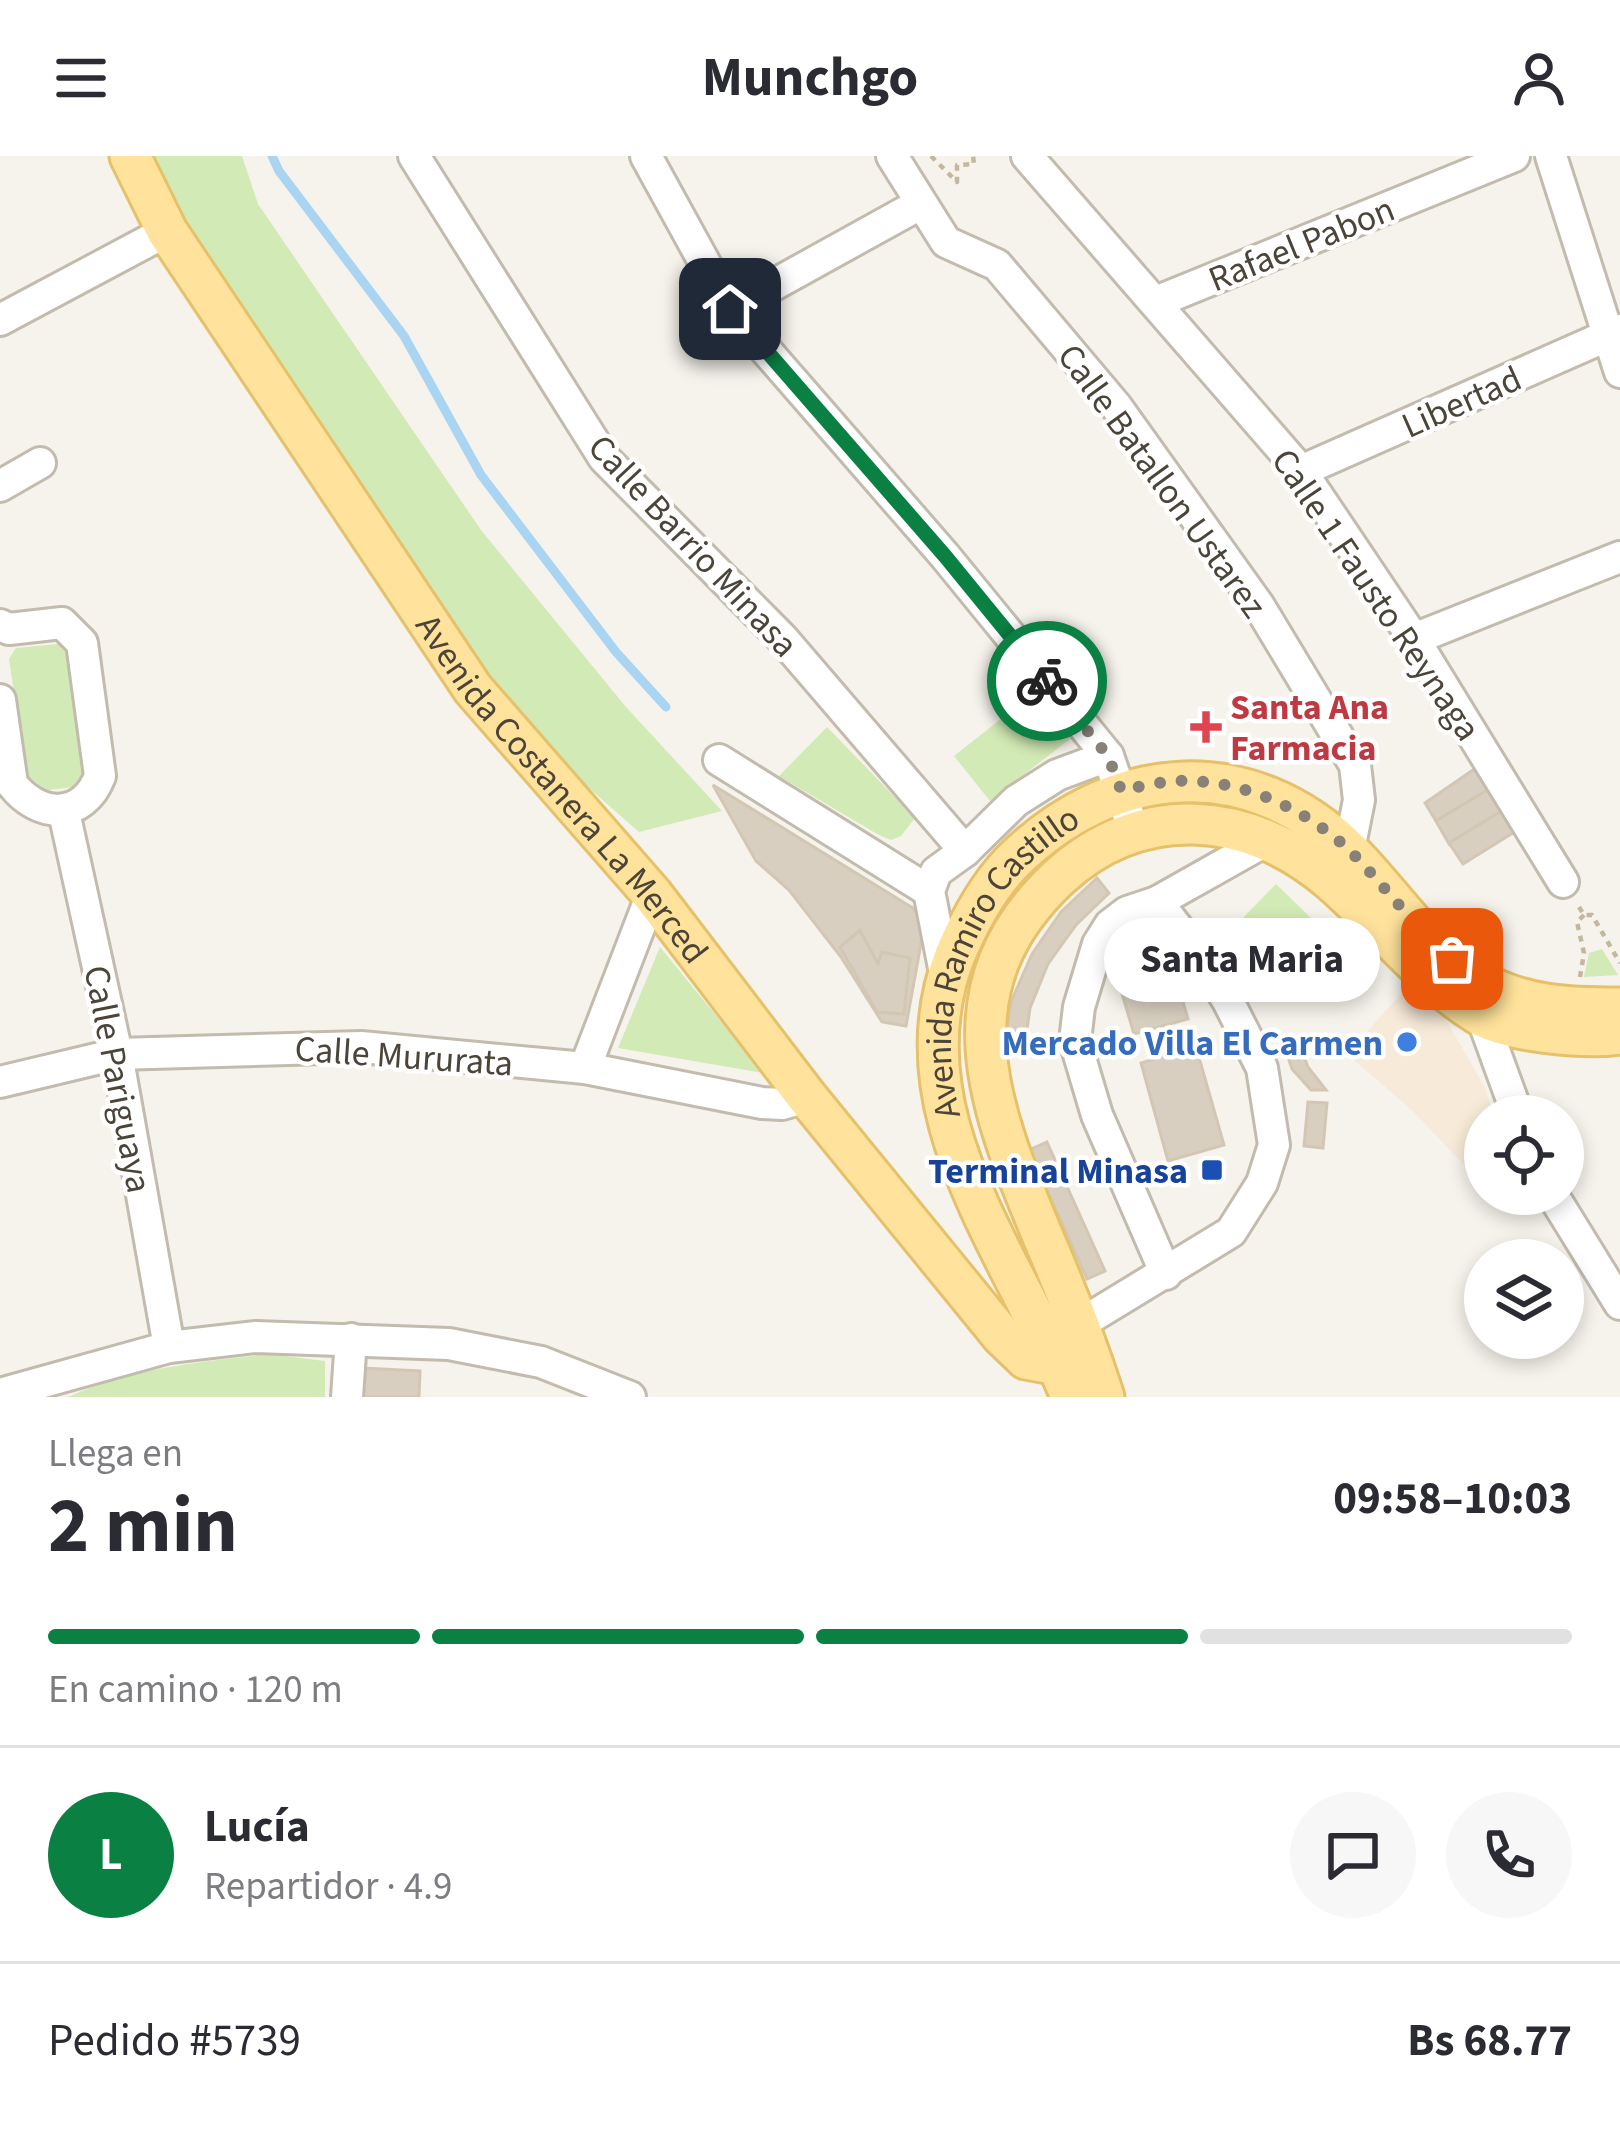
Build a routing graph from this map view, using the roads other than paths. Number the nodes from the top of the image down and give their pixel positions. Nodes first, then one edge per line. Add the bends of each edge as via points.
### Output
1 (130, 156) edge
2 (414, 156) edge
3 (646, 156) edge
4 (892, 156) edge
5 (1514, 156) edge
6 (1551, 156) edge
7 (1027, 157) edge
8 (920, 204) junction
9 (167, 231) junction
10 (1156, 302) junction
11 (730, 309) junction
12 (0, 320) edge
13 (1615, 333) edge
14 (1620, 372) edge
15 (40, 463) dead end
16 (1301, 472) junction
17 (0, 486) edge
18 (1620, 557) edge
19 (3, 631) edge
20 (1414, 639) junction
21 (0, 700) edge
22 (719, 760) dead end
23 (1114, 773) junction
24 (64, 812) junction
25 (1275, 823) junction
26 (1134, 831) junction
27 (965, 851) junction
28 (1338, 863) junction
29 (1563, 882) road end
30 (929, 891) junction
31 (652, 894) junction
32 (1156, 902) junction
33 (946, 978) junction
34 (1620, 1007) edge
35 (1482, 1017) junction
36 (1620, 1034) edge
37 (116, 1054) junction
38 (585, 1068) junction
39 (0, 1082) edge
40 (1510, 1095) edge
41 (807, 1097) junction
42 (1565, 1215) edge
43 (1166, 1274) junction
44 (1025, 1294) junction
45 (1620, 1304) edge
46 (1080, 1324) junction
47 (350, 1339) junction
48 (169, 1347) junction
49 (1065, 1381) edge
50 (9, 1394) edge
51 (347, 1397) edge
52 (630, 1397) edge
53 (1104, 1397) edge

1 - 9 main road, Avenida Costanera La Merced
2 - 27 street, Calle Barrio Minasa via 604,458 782,639
3 - 11 street
4 - 8 street, Calle Batallon Ustarez
5 - 10 street, Rafael Pabon
6 - 13 street
7 - 10 street, Calle 1 Fausto Reynaga
8 - 11 street
8 - 28 street, Calle Batallon Ustarez via 946,242 997,265 1116,406 1259,606 1354,765 1359,800
9 - 12 street
9 - 31 main road, Avenida Costanera La Merced via 473,689
10 - 16 street, Calle 1 Fausto Reynaga
11 - 23 street via 945,556
13 - 14 street
13 - 16 street, Libertad
15 - 17 street
16 - 20 street, Calle 1 Fausto Reynaga
18 - 20 street
19 - 24 street via 62,622 82,643 100,776 80,806
20 - 29 street, Calle 1 Fausto Reynaga
21 - 24 street via 12,784 44,810
22 - 30 street
23 - 25 main road, Avenida Ramiro Castillo via 1228,786
23 - 26 street
23 - 27 street via 1058,775 1016,801
23 - 33 main road, Avenida Ramiro Castillo via 1006,868 964,932
24 - 37 street, Calle Pariguaya
25 - 26 main road, Avenida Ramiro Castillo via 1176,822
25 - 28 main road, Avenida Ramiro Castillo
25 - 32 street
26 - 46 main road, Avenida Ramiro Castillo via 1081,858 1022,920 987,1006 985,1065 997,1120
27 - 30 street via 935,872
28 - 34 main road, Avenida Ramiro Castillo via 1477,980 1563,1008
28 - 35 main road, Avenida Ramiro Castillo via 1440,985
30 - 33 street
31 - 38 street
31 - 41 main road, Avenida Costanera La Merced
32 - 43 street via 1127,912 1098,944 1075,1041 1097,1115
32 - 43 street via 1209,970 1262,1067 1274,1145 1262,1183 1231,1232
33 - 44 main road, Avenida Ramiro Castillo via 936,1064 945,1118
35 - 36 main road, Avenida Ramiro Castillo via 1570,1037
35 - 40 street
37 - 38 street, Calle Mururata via 361,1047
37 - 39 street, Calle Mururata
37 - 48 street, Calle Pariguaya
38 - 41 street, Calle Mururata via 762,1103
41 - 49 main road, Avenida Costanera La Merced via 1002,1336
42 - 45 street
43 - 46 street
44 - 46 main road
44 - 49 main road, Avenida Ramiro Castillo
46 - 53 main road, Avenida Ramiro Castillo
47 - 48 street via 256,1337
47 - 51 street
47 - 52 street via 449,1344 541,1362
48 - 50 street

